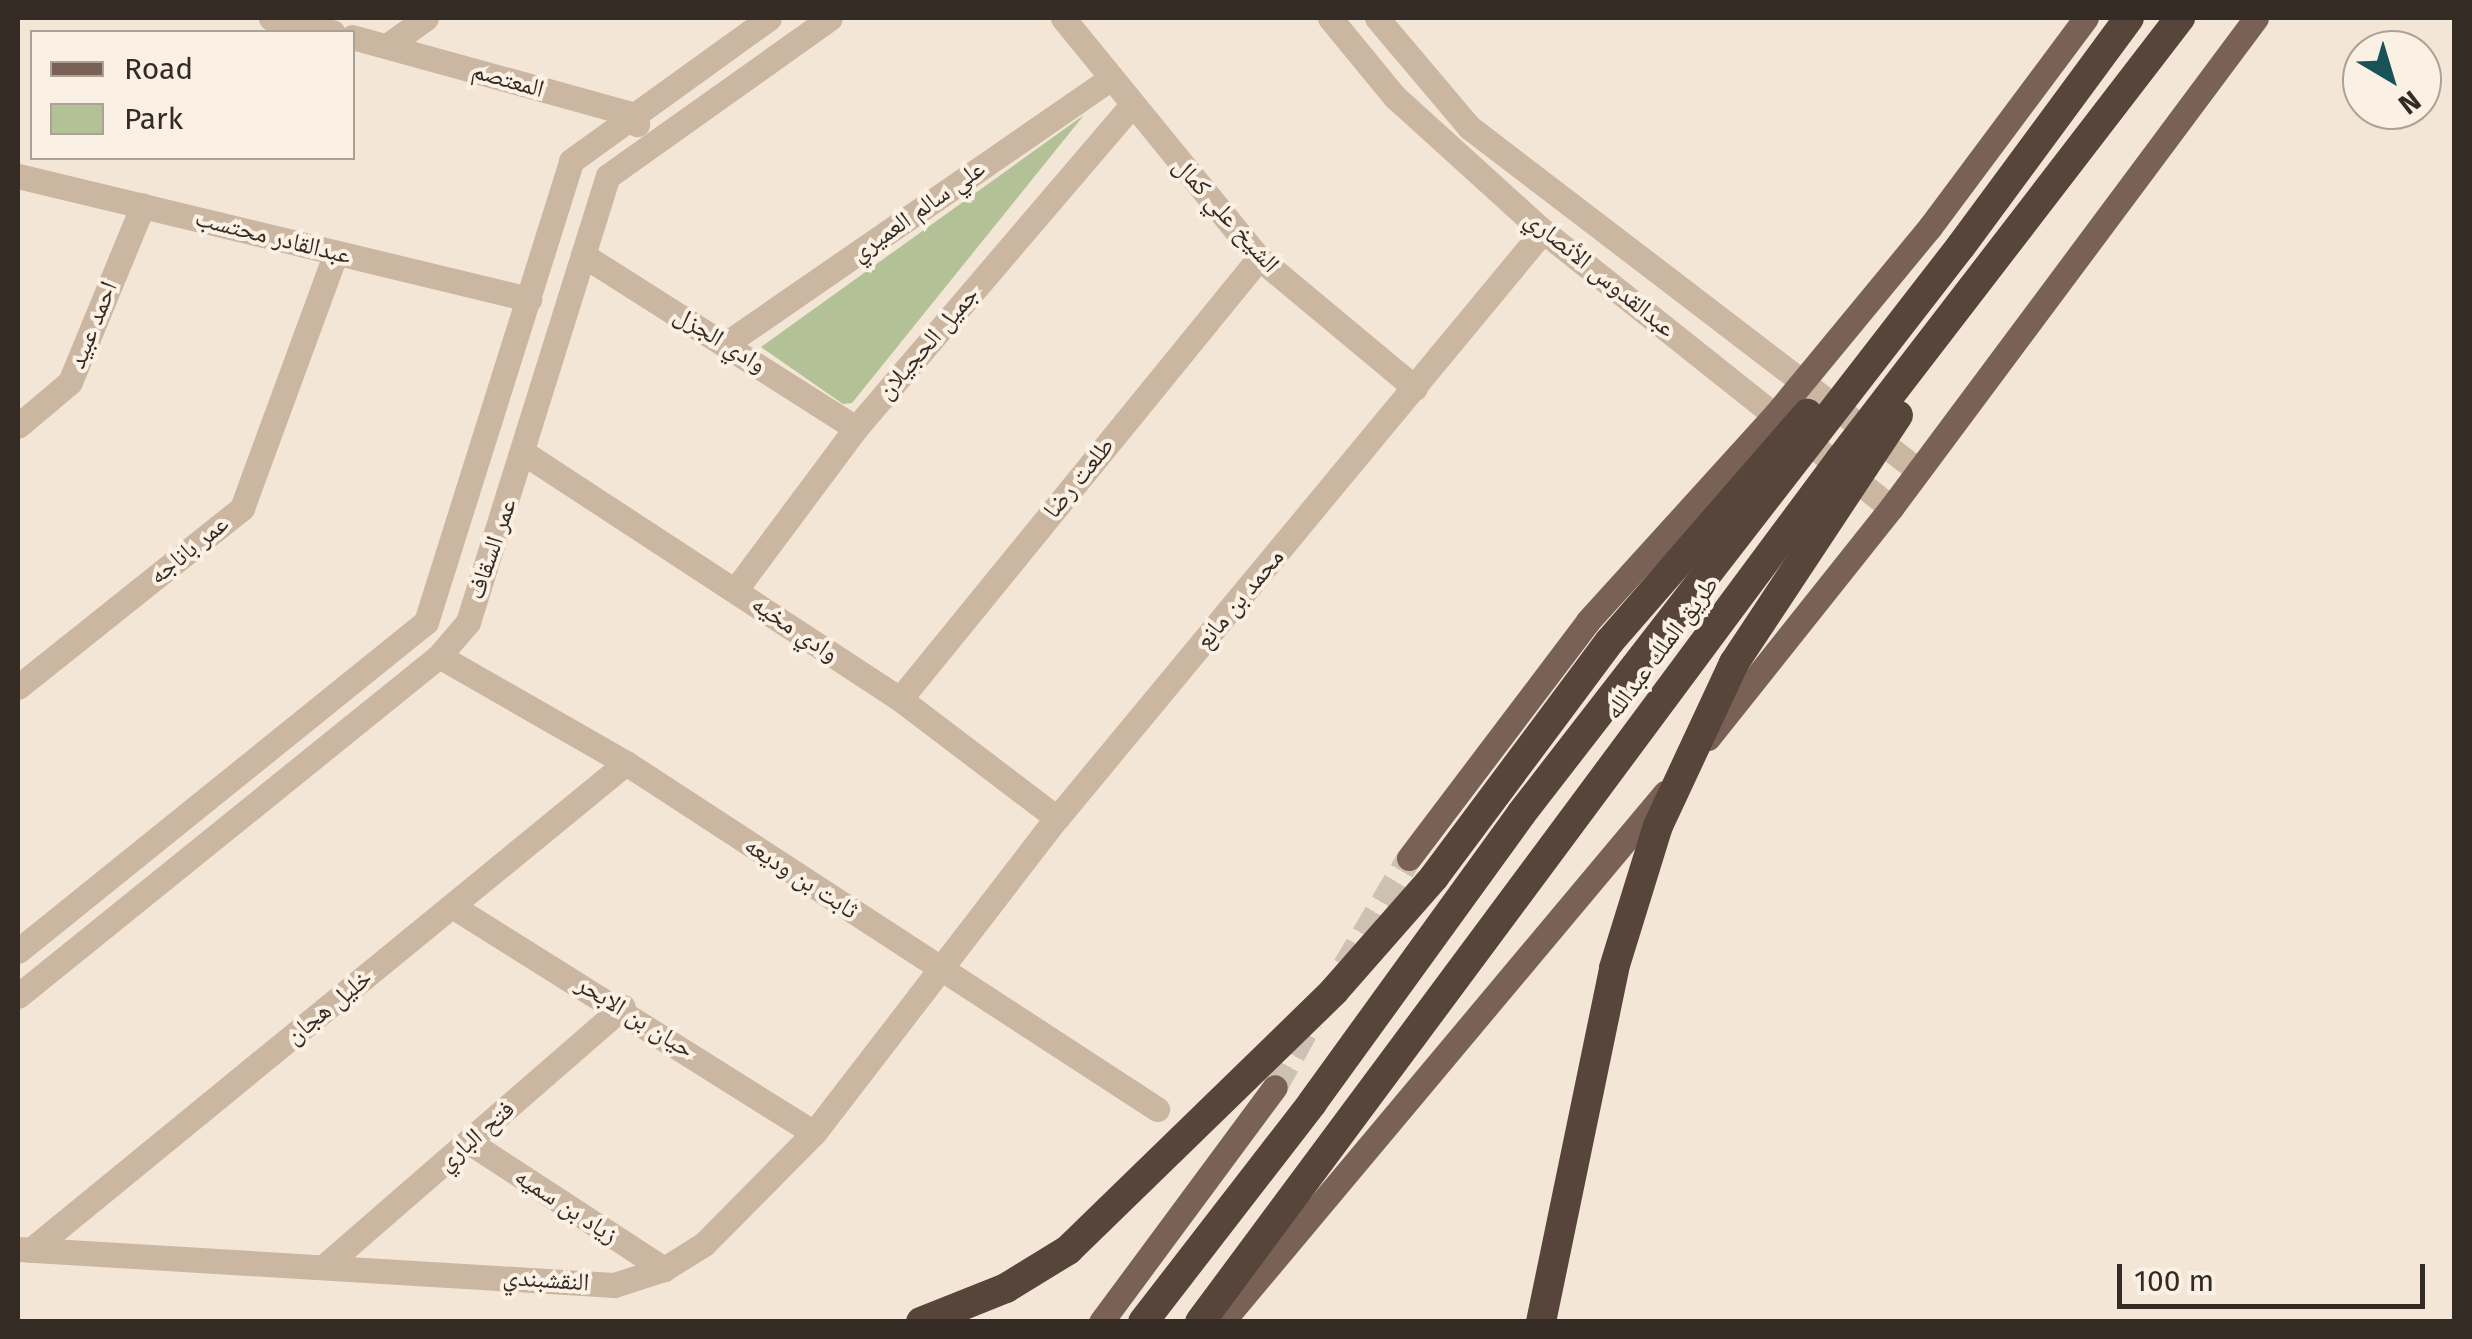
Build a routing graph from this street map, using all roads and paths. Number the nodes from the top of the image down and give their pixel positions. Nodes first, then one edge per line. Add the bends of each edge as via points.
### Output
1 (271, 18) edge
2 (426, 18) edge
3 (768, 18) edge
4 (830, 18) edge
5 (1063, 18) edge
6 (1330, 18) edge
7 (1377, 18) edge
8 (2086, 18) edge
9 (2128, 18) edge
10 (2180, 18) edge
11 (2243, 18) edge
12 (2256, 18) edge
13 (323, 30) edge
14 (355, 38) edge
15 (387, 46) junction
16 (1109, 79) junction
17 (1132, 106) junction
18 (631, 114) junction
19 (651, 143) junction
20 (18, 176) edge
21 (2037, 204) junction
22 (143, 205) junction
23 (2112, 208) junction
24 (1543, 230) junction
25 (1961, 246) junction
26 (336, 253) junction
27 (584, 255) junction
28 (1259, 258) junction
29 (529, 300) junction
30 (727, 344) junction
31 (1803, 382) junction
32 (1415, 388) junction
33 (1775, 415) junction
34 (18, 426) edge
35 (856, 428) junction
36 (524, 453) junction
37 (1919, 471) junction
38 (1891, 508) junction
39 (736, 589) junction
40 (439, 656) junction
41 (18, 687) edge
42 (900, 699) junction
43 (626, 762) junction
44 (1057, 818) junction
45 (1409, 858) tunnel mouth
46 (452, 906) junction
47 (18, 951) edge
48 (940, 970) junction
49 (18, 996) edge
50 (623, 1007) junction
51 (1264, 1079) junction
52 (1157, 1109) dead end
53 (814, 1133) junction
54 (469, 1142) junction
55 (24, 1249) edge
56 (327, 1264) junction
57 (664, 1269) junction
58 (921, 1322) edge
59 (1101, 1322) edge
60 (1143, 1322) edge
61 (1200, 1322) edge
62 (1222, 1322) edge
63 (1541, 1322) edge

1 - 13 street
2 - 15 street
3 - 18 street, عمر السقاف
4 - 19 street, عمر السقاف
5 - 16 street, الشيخ علي كمال
6 - 24 street, عبدالقدوس الأنصاري via 1395,97
7 - 31 street, عبدالقدوس الأنصاري via 1470,127
8 - 31 main road
9 - 25 highway
10 - 21 highway, طريق الملك عبدالله
11 - 23 main road
12 - 23 main road
14 - 15 street, المعتصم
15 - 18 street, المعتصم
16 - 17 street, الشيخ علي كمال
16 - 30 street, علي سالم العميري
17 - 28 street, الشيخ علي كمال
17 - 35 street, جميل الحجيلان
18 - 19 street
18 - 29 street, عمر السقاف via 571,161
19 - 27 street, عمر السقاف via 608,176
20 - 22 street, عبدالقادر محتسب
21 - 61 highway, طريق الملك عبدالله
21 - 63 highway via 1734,662 1658,826 1614,968
22 - 26 street, عبدالقادر محتسب
22 - 34 street, احمد عبيد via 70,382
23 - 37 main road
24 - 32 street, محمد بن مانع
24 - 33 street, عبدالقدوس الأنصاري
25 - 51 highway via 1610,642 1374,950
25 - 60 highway via 1520,814 1312,1103
26 - 29 street, عبدالقادر محتسب
26 - 41 street, عمر باناجه via 242,508
27 - 30 street, وادي الجزل
27 - 36 street, عمر السقاف
28 - 32 street, الشيخ علي كمال
28 - 42 street, طلعت رضا
29 - 47 street, عمر السقاف via 426,622
30 - 35 street, وادي الجزل
31 - 33 main road
31 - 37 street, عبدالقدوس الأنصاري
32 - 44 street, محمد بن مانع
33 - 38 street, عبدالقدوس الأنصاري
33 - 45 main road via 1588,621
35 - 39 street, جميل الحجيلان
36 - 39 street, وادي مخيه
36 - 40 street, عمر السقاف via 468,622
37 - 38 main road
38 - 62 main road via 1626,844
39 - 42 street, وادي مخيه
40 - 43 street, ثابت بن وديعه
40 - 49 street, عمر السقاف
42 - 44 street, وادي مخيه
43 - 46 street, خليل هجان
43 - 48 street, ثابت بن وديعه
44 - 48 street, محمد بن مانع
46 - 50 street, حيان بن الابحر
46 - 55 street, خليل هجان
48 - 52 street, ثابت بن وديعه
48 - 53 street, النقشبندي
50 - 53 street, حيان بن الابحر
50 - 54 street, فتح الباري
51 - 58 highway via 1068,1250 1006,1288
51 - 59 main road
53 - 57 street, النقشبندي via 704,1244
54 - 56 street, فتح الباري
54 - 57 street, زياد بن سميه
55 - 56 street, النقشبندي
56 - 57 street, النقشبندي via 614,1286

